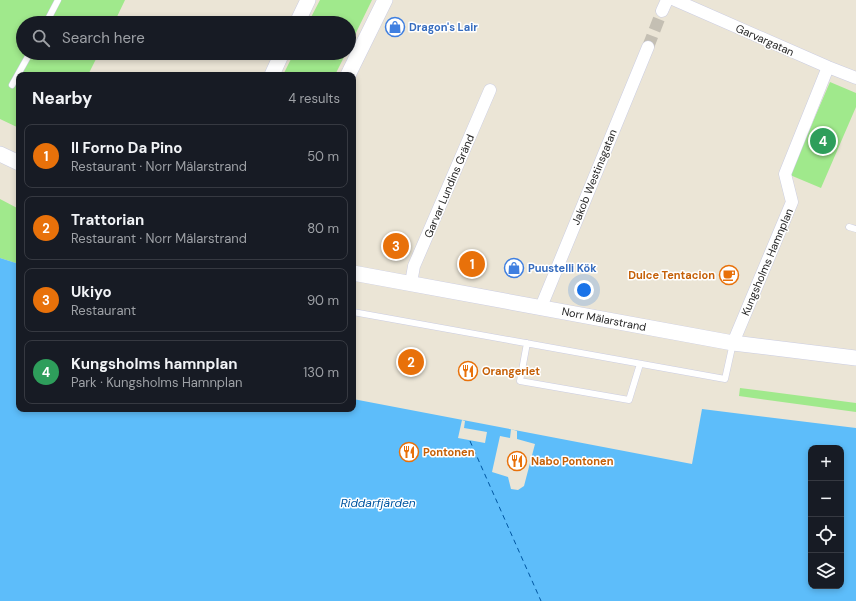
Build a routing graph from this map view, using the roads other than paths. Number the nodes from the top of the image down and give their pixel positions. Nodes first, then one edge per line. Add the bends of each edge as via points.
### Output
1 (58, 0) edge
2 (308, 0) edge
3 (385, 0) edge
4 (675, 0) edge
5 (50, 16) edge
6 (300, 16) edge
7 (648, 47) tunnel mouth
8 (356, 59) edge
9 (26, 60) edge
10 (279, 60) edge
11 (355, 60) edge
12 (828, 67) junction
13 (19, 72) edge
14 (273, 72) edge
15 (349, 72) edge
16 (16, 78) edge
17 (856, 78) edge
18 (12, 85) dead end
19 (490, 90) dead end
20 (0, 154) edge
21 (16, 162) edge
22 (849, 227) dead end
23 (856, 229) edge
24 (356, 274) edge
25 (411, 283) junction
26 (541, 307) junction
27 (356, 313) edge
28 (526, 343) junction
29 (733, 343) junction
30 (856, 358) edge
31 (640, 364) junction

1 - 5 lane
2 - 6 street
3 - 8 street
4 - 12 street, Garvargatan
7 - 26 street, Jakob Westinsgatan
9 - 13 lane
10 - 14 street
11 - 15 street
12 - 17 street, Garvargatan
12 - 29 street, Kungsholms Hamnplan via 785,174 792,202
16 - 18 lane
19 - 25 street, Garvar Lundins Gränd via 414,266
20 - 21 street
22 - 23 lane
24 - 25 street, Norr Mälarstrand
25 - 26 street, Norr Mälarstrand
26 - 29 street, Norr Mälarstrand
27 - 28 lane
28 - 31 lane
28 - 31 lane via 520,381 629,400
29 - 30 street, Norr Mälarstrand
29 - 31 lane via 725,379

